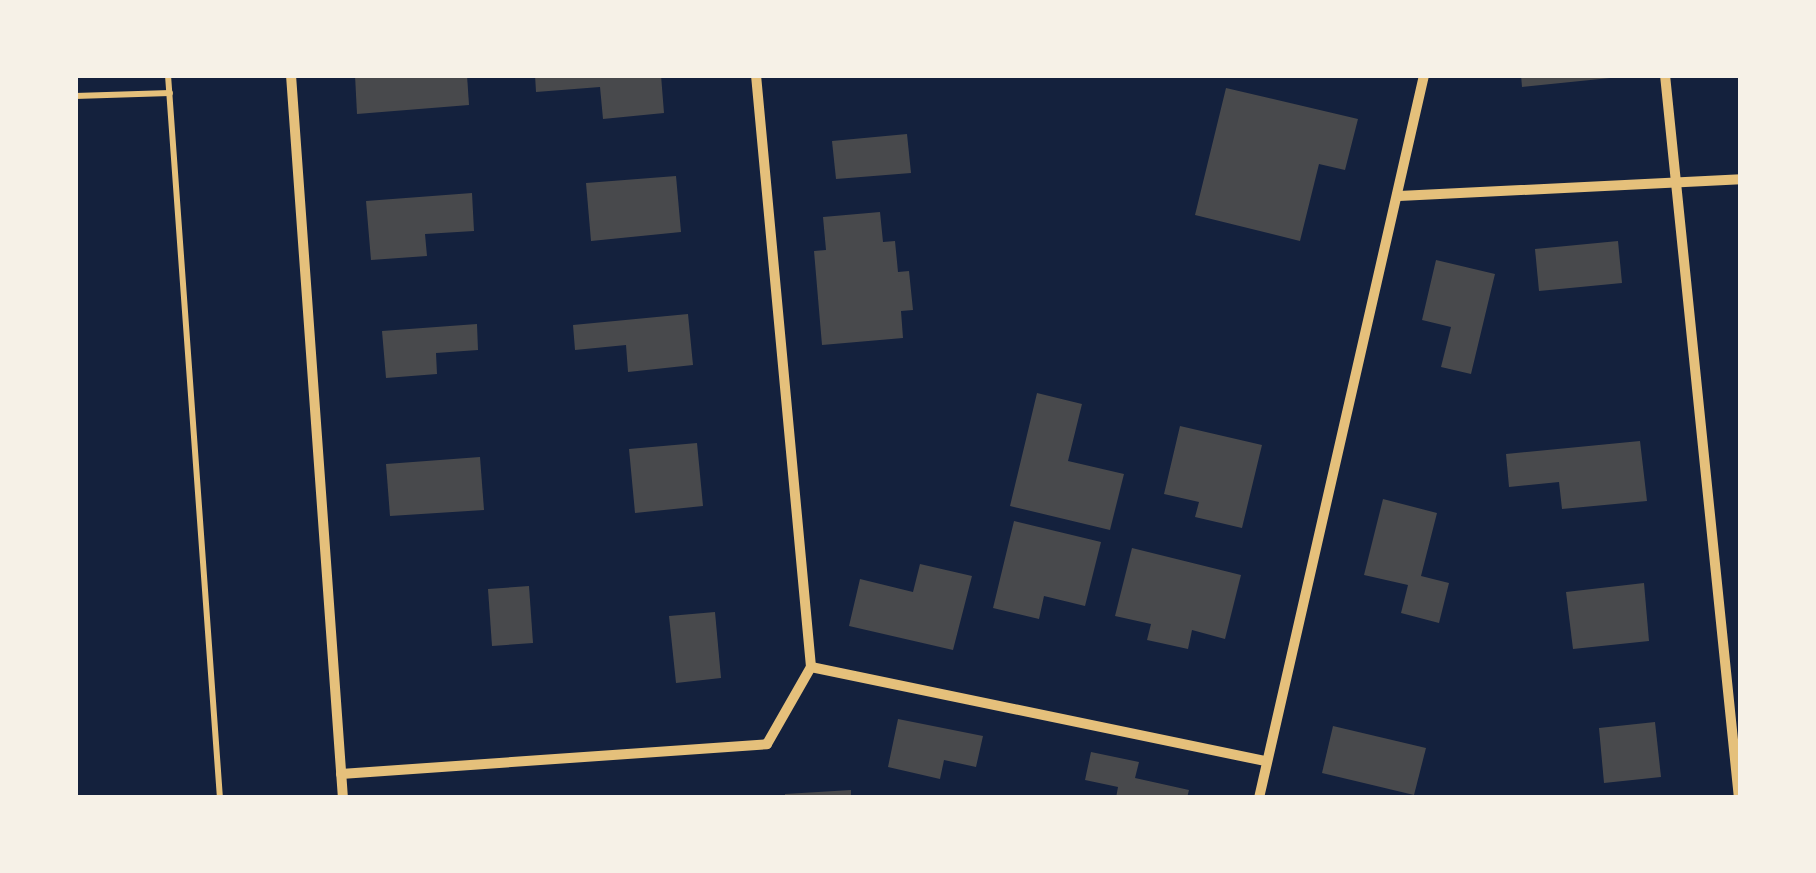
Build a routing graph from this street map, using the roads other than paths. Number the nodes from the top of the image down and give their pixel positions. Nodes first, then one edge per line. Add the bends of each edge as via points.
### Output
1 (291, 75) edge
2 (756, 75) edge
3 (1424, 75) edge
4 (1665, 75) edge
5 (1741, 179) edge
6 (1676, 182) junction
7 (1399, 196) junction
8 (811, 667) junction
9 (1263, 761) junction
10 (341, 774) junction
11 (343, 798) edge
12 (1258, 798) edge
13 (1739, 798) edge

1 - 10 street
2 - 8 street
3 - 7 street
4 - 6 street
5 - 6 street
6 - 7 street
6 - 13 street
7 - 9 street
8 - 9 street
8 - 10 street via 767,744
9 - 12 street
10 - 11 street

